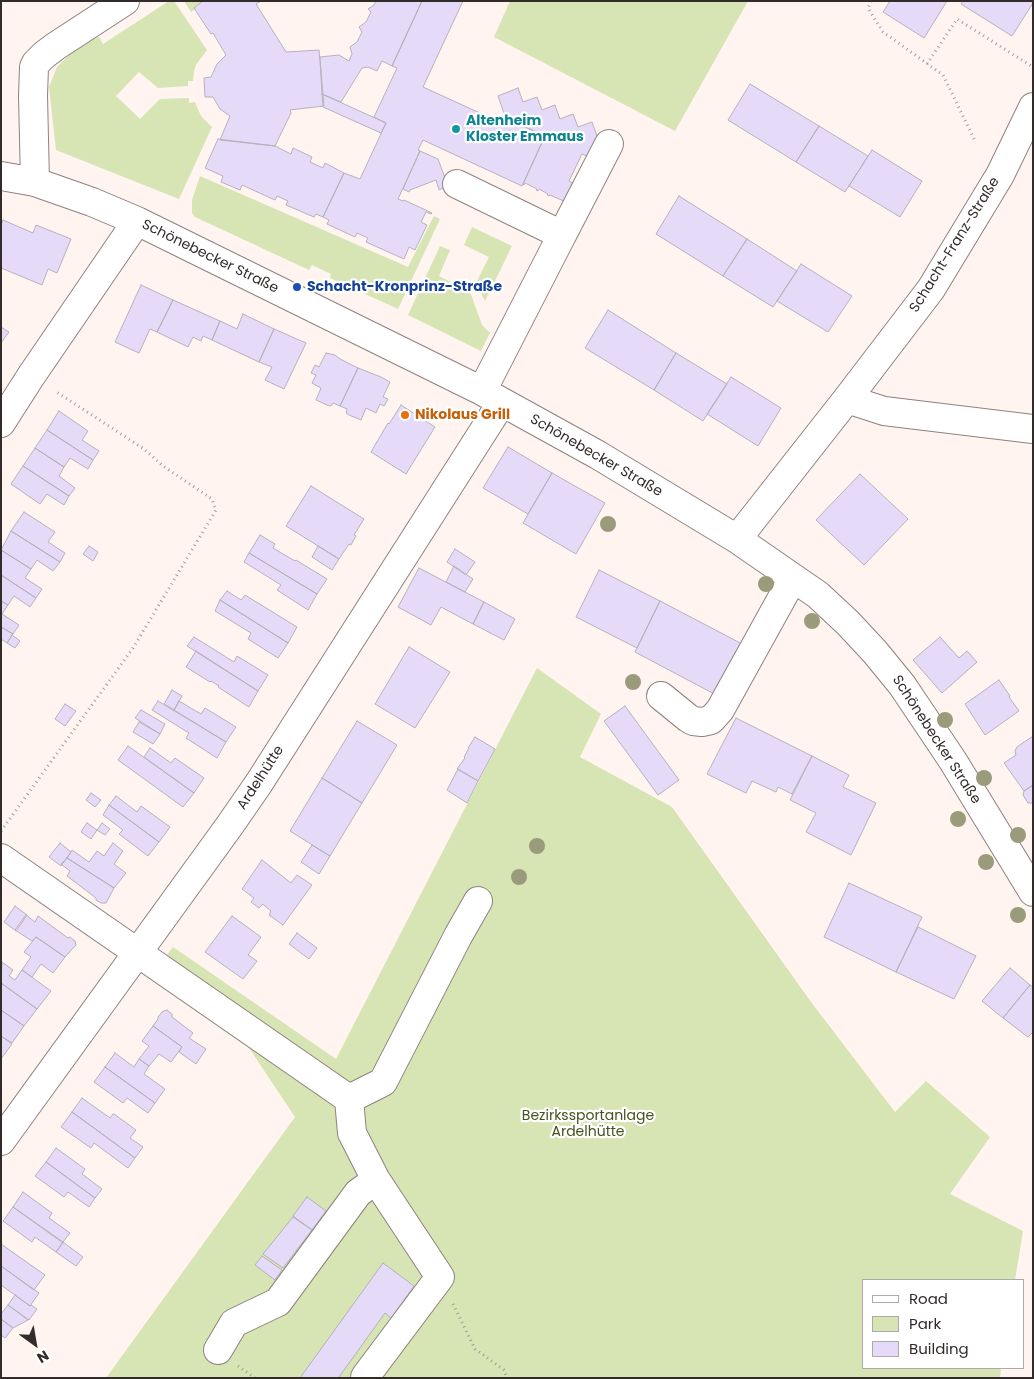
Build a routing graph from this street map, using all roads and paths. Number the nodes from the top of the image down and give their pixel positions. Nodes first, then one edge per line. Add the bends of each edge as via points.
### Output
1 (125, 1) edge
2 (871, 1) edge
3 (927, 64) junction
4 (1033, 68) edge
5 (1033, 107) edge
6 (975, 141) dead end
7 (609, 144) dead end
8 (1, 176) edge
9 (35, 182) junction
10 (457, 184) dead end
11 (137, 221) junction
12 (562, 235) junction
13 (32, 376) junction
14 (492, 396) junction
15 (847, 399) junction
16 (1, 423) edge
17 (1033, 429) edge
18 (736, 539) junction
19 (793, 578) junction
20 (661, 696) dead end
21 (1, 831) edge
22 (1, 858) edge
23 (1033, 892) edge
24 (478, 901) dead end
25 (138, 952) junction
26 (349, 1099) junction
27 (1, 1141) edge
28 (376, 1180) junction
29 (440, 1277) junction
30 (218, 1350) dead end
31 (365, 1377) edge
32 (507, 1378) edge

1 - 9 street via 44,54 34,67
2 - 3 path via 868,8 883,32
3 - 4 path via 957,19
3 - 6 path via 943,75
5 - 15 street, Schacht-Franz-Straße via 1000,175 931,289
7 - 12 street, Ardelhütte
8 - 9 street, Schönebecker Straße
9 - 11 street, Schönebecker Straße
10 - 12 street
11 - 13 street
11 - 14 street, Schönebecker Straße
12 - 14 street, Ardelhütte
13 - 16 street
13 - 21 path via 144,449 212,499 216,510 134,648
14 - 18 street, Schönebecker Straße via 598,455
14 - 25 street, Ardelhütte via 259,783
15 - 17 street via 884,411
15 - 18 street, Schacht-Franz-Straße
18 - 19 street, Schönebecker Straße
19 - 20 street via 720,710 711,720 692,721
19 - 23 street, Schönebecker Straße via 818,595 848,623 902,685
22 - 25 street
24 - 26 street via 383,1082
25 - 26 street
25 - 27 street, Ardelhütte
26 - 28 street via 352,1133
28 - 29 street
28 - 30 street via 358,1193 278,1302 234,1323
29 - 31 street
29 - 32 path via 475,1349 504,1370

